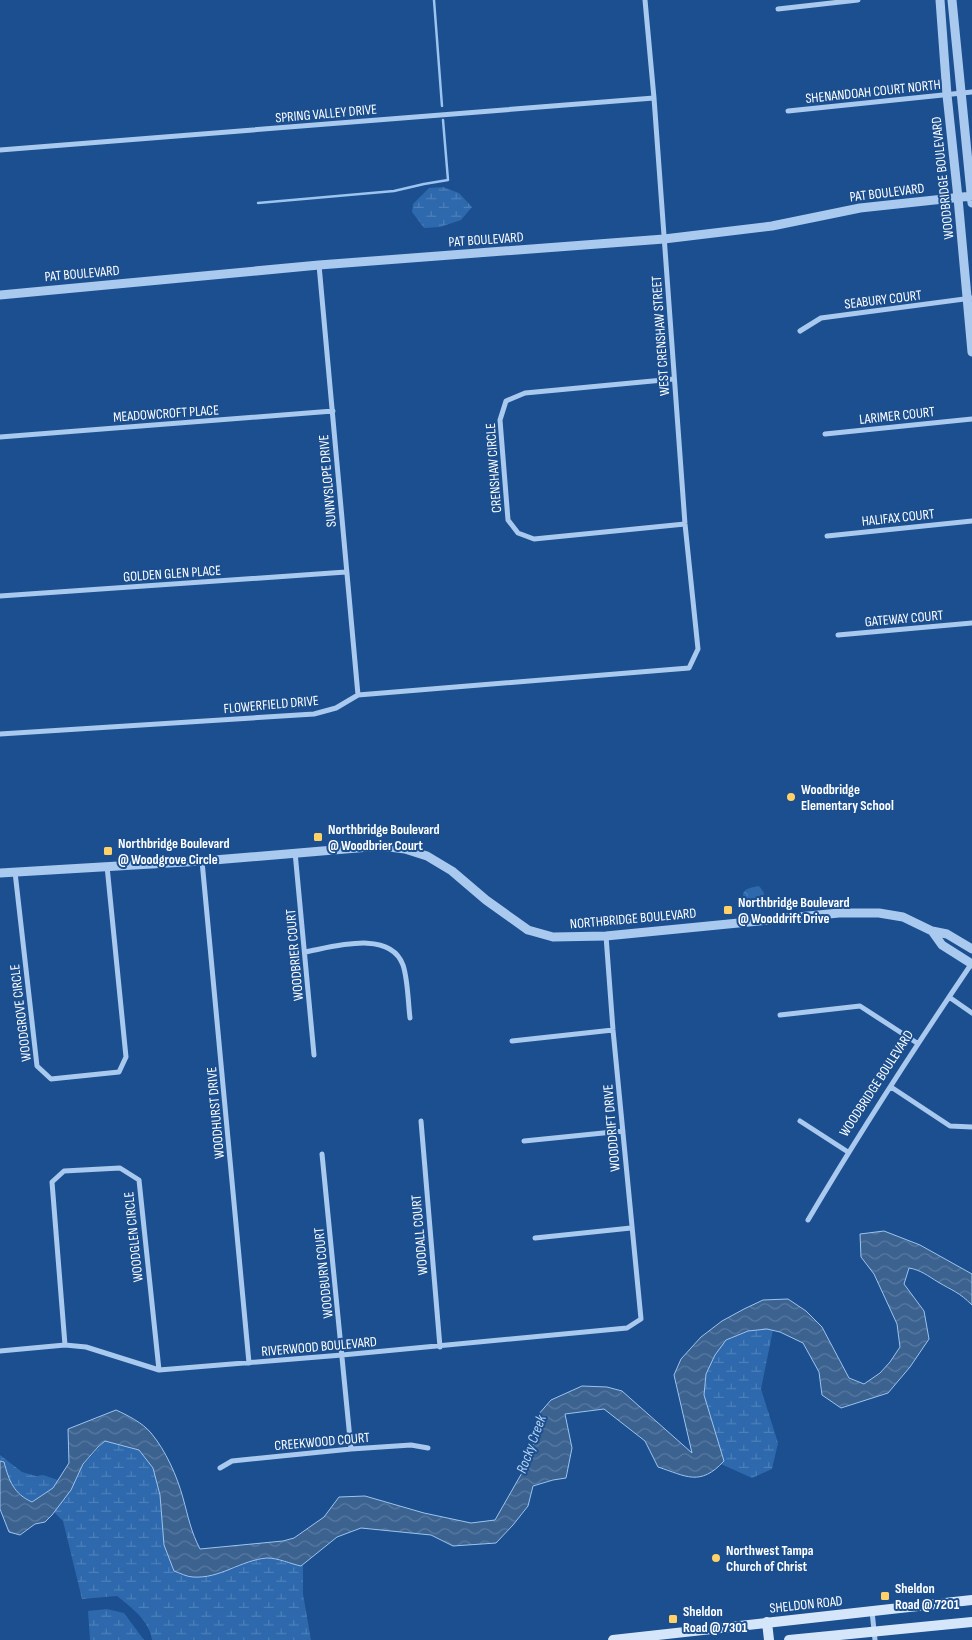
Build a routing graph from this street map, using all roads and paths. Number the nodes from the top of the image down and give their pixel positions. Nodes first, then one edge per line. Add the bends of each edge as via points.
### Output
1 (645, 0) edge
2 (858, 0) edge
3 (940, 0) edge
4 (952, 0) edge
5 (778, 10) dead end
6 (961, 92) junction
7 (972, 92) edge
8 (947, 95) junction
9 (654, 98) junction
10 (788, 111) dead end
11 (0, 150) edge
12 (972, 196) edge
13 (958, 198) junction
14 (972, 202) edge
15 (664, 239) junction
16 (319, 265) junction
17 (0, 295) edge
18 (969, 299) edge
19 (800, 331) dead end
20 (972, 352) edge
21 (674, 379) junction
22 (333, 411) junction
23 (972, 419) edge
24 (825, 434) dead end
25 (0, 438) edge
26 (972, 521) edge
27 (685, 524) junction
28 (827, 536) dead end
29 (346, 572) junction
30 (0, 596) edge
31 (972, 623) edge
32 (838, 635) dead end
33 (689, 668) joint
34 (358, 694) junction
35 (0, 734) edge
36 (295, 852) junction
37 (202, 860) junction
38 (107, 866) junction
39 (15, 872) junction
40 (0, 873) edge
41 (932, 931) junction
42 (606, 936) junction
43 (972, 949) edge
44 (305, 952) junction
45 (972, 963) edge
46 (949, 997) junction
47 (972, 1013) edge
48 (780, 1014) dead end
49 (410, 1018) dead end
50 (613, 1030) junction
51 (512, 1041) dead end
52 (917, 1043) junction
53 (314, 1055) dead end
54 (891, 1088) junction
55 (800, 1121) dead end
56 (421, 1122) dead end
57 (972, 1127) edge
58 (623, 1131) junction
59 (524, 1141) dead end
60 (848, 1152) junction
61 (322, 1154) dead end
62 (808, 1220) dead end
63 (631, 1228) junction
64 (535, 1238) dead end
65 (640, 1319) joint
66 (65, 1345) junction
67 (440, 1346) junction
68 (0, 1351) edge
69 (342, 1356) junction
70 (249, 1363) junction
71 (159, 1370) junction
72 (428, 1448) dead end
73 (351, 1449) junction
74 (220, 1468) dead end
75 (972, 1600) edge
76 (872, 1610) junction
77 (767, 1622) junction
78 (972, 1622) edge
79 (874, 1636) edge
80 (637, 1639) edge
81 (613, 1640) edge
82 (769, 1640) edge
83 (789, 1640) edge

1 - 9 street, WEST CRENSHAW STREET
2 - 5 street
3 - 8 street, WOODBRIDGE BOULEVARD
4 - 6 street, WOODBRIDGE BOULEVARD
6 - 7 street, SHENANDOAH COURT NORTH
6 - 8 street, SHENANDOAH COURT NORTH
6 - 12 street, WOODBRIDGE BOULEVARD
8 - 10 street, SHENANDOAH COURT NORTH
8 - 13 street, WOODBRIDGE BOULEVARD
9 - 11 street, SPRING VALLEY DRIVE
9 - 15 street, WEST CRENSHAW STREET
12 - 13 street, PAT BOULEVARD
12 - 14 street, WOODBRIDGE BOULEVARD
13 - 15 street, PAT BOULEVARD via 860,208 772,226
13 - 18 street, WOODBRIDGE BOULEVARD
15 - 16 street, PAT BOULEVARD
15 - 21 street, WEST CRENSHAW STREET
16 - 17 street, PAT BOULEVARD
16 - 22 street, SUNNYSLOPE DRIVE
18 - 19 street, SEABURY COURT via 821,318
18 - 20 street, WOODBRIDGE BOULEVARD
21 - 27 street, WEST CRENSHAW STREET
21 - 27 street, CRENSHAW CIRCLE via 525,393 506,401 500,420 508,520 518,533 534,539
22 - 25 street, MEADOWCROFT PLACE
22 - 29 street, SUNNYSLOPE DRIVE
23 - 24 street, LARIMER COURT
26 - 28 street, HALIFAX COURT
27 - 33 street, WEST CRENSHAW STREET via 698,648
29 - 30 street, GOLDEN GLEN PLACE
29 - 34 street, SUNNYSLOPE DRIVE
31 - 32 street, GATEWAY COURT
33 - 34 street, FLOWERFIELD DRIVE
34 - 35 street, FLOWERFIELD DRIVE via 336,708 314,714
36 - 37 street, NORTHBRIDGE BOULEVARD
36 - 42 street, NORTHBRIDGE BOULEVARD via 381,846 405,850 426,856 452,871 528,930 553,937
36 - 44 street, WOODBRIER COURT
37 - 38 street, NORTHBRIDGE BOULEVARD
37 - 70 street, WOODHURST DRIVE
38 - 39 street, NORTHBRIDGE BOULEVARD
38 - 39 street, WOODGROVE CIRCLE via 126,1057 119,1072 51,1079 37,1066
39 - 40 street, NORTHBRIDGE BOULEVARD
41 - 42 street, NORTHBRIDGE BOULEVARD via 902,917 861,912
41 - 43 street, NORTHBRIDGE BOULEVARD via 947,934
41 - 45 street, NORTHBRIDGE BOULEVARD via 942,945
42 - 50 street, WOODDRIFT DRIVE
44 - 49 street via 364,942 384,945 397,953 403,965
44 - 53 street, WOODBRIER COURT
45 - 46 street, WOODBRIDGE BOULEVARD
46 - 47 street
46 - 52 street, WOODBRIDGE BOULEVARD
48 - 52 street via 860,1006
50 - 51 street
50 - 58 street, WOODDRIFT DRIVE
52 - 54 street, WOODBRIDGE BOULEVARD
54 - 57 street via 950,1126
54 - 60 street, WOODBRIDGE BOULEVARD
55 - 60 street
56 - 67 street, WOODALL COURT
58 - 59 street
58 - 63 street, WOODDRIFT DRIVE
60 - 62 street, WOODBRIDGE BOULEVARD
61 - 69 street, WOODBURN COURT
63 - 64 street
63 - 65 street, WOODDRIFT DRIVE
65 - 67 street, RIVERWOOD BOULEVARD via 627,1328
66 - 68 street, RIVERWOOD BOULEVARD
66 - 71 street, RIVERWOOD BOULEVARD via 86,1347
66 - 71 street, WOODGLEN CIRCLE via 52,1182 64,1171 120,1168 139,1180
67 - 69 street, RIVERWOOD BOULEVARD
69 - 70 street, RIVERWOOD BOULEVARD
69 - 73 street, WOODBURN COURT
70 - 71 street, RIVERWOOD BOULEVARD
72 - 73 street, CREEKWOOD COURT via 411,1445
73 - 74 street, CREEKWOOD COURT via 232,1460
75 - 76 main road, SHELDON ROAD
76 - 77 main road, SHELDON ROAD
76 - 79 street
77 - 80 main road, SHELDON ROAD
77 - 82 main road
78 - 79 main road
79 - 83 main road
80 - 81 main road, SHELDON ROAD

